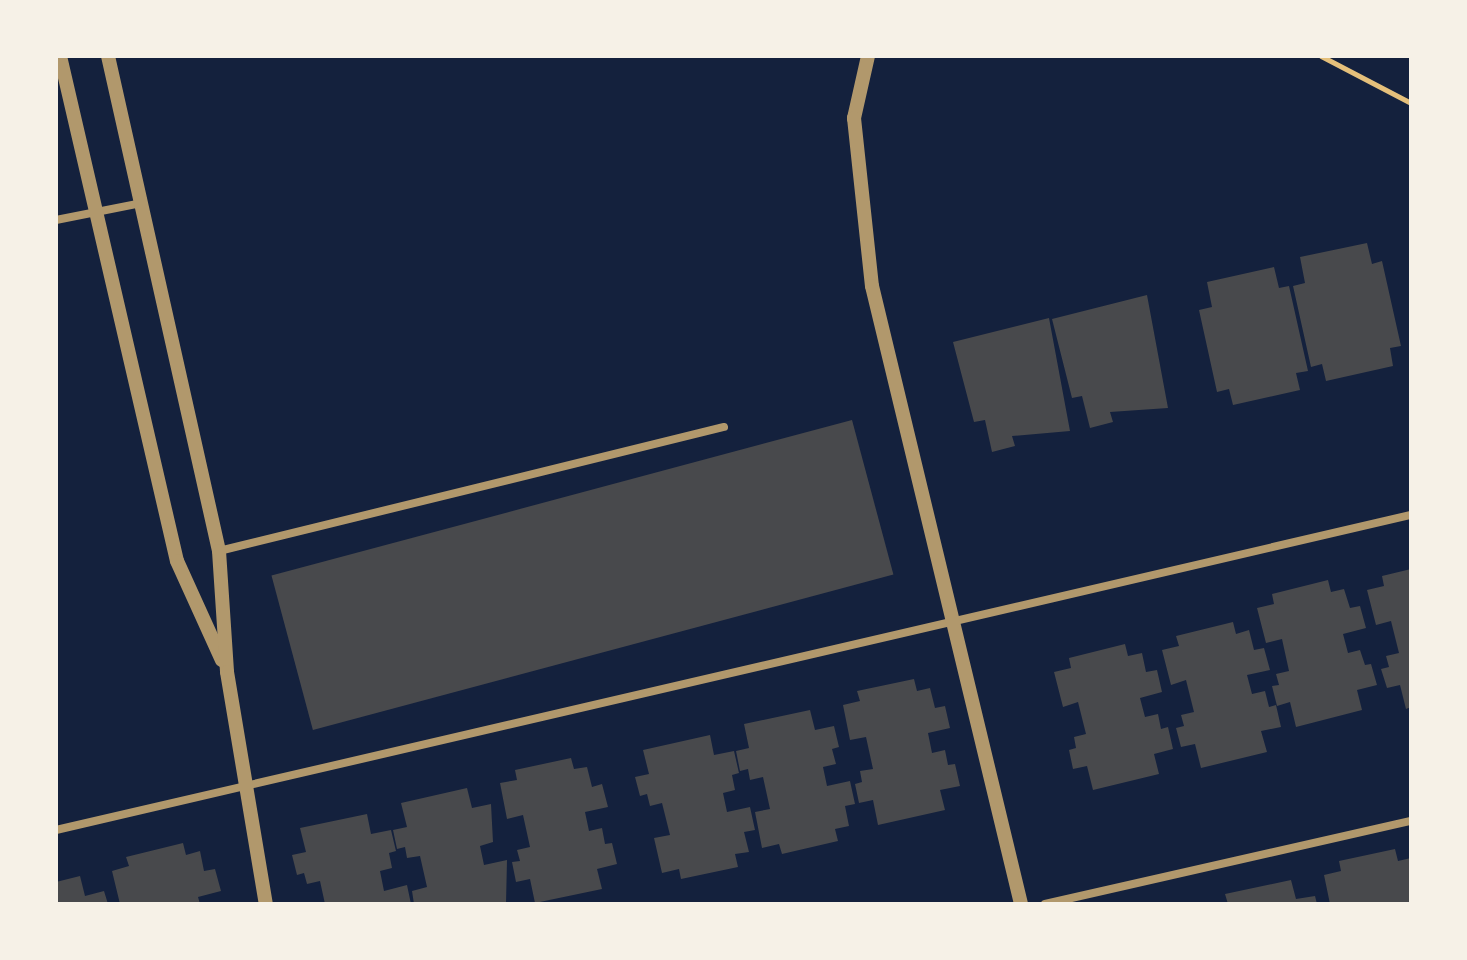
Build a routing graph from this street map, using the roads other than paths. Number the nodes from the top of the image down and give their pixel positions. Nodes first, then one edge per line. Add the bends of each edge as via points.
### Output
1 (60, 56) edge
2 (108, 56) edge
3 (868, 56) edge
4 (143, 203) junction
5 (94, 212) junction
6 (56, 220) edge
7 (724, 427) dead end
8 (1411, 515) edge
9 (219, 551) junction
10 (949, 624) junction
11 (227, 672) junction
12 (244, 785) junction
13 (1411, 821) edge
14 (56, 830) edge
15 (266, 904) edge
16 (1021, 904) edge
17 (1045, 904) edge

1 - 5 street
2 - 4 street
3 - 10 street via 854,118 872,286
4 - 5 street
4 - 9 street
5 - 6 street
5 - 11 street via 177,561
7 - 9 street
8 - 10 street
9 - 11 street
10 - 12 street
10 - 16 street
11 - 12 street
12 - 14 street
12 - 15 street
13 - 17 street

